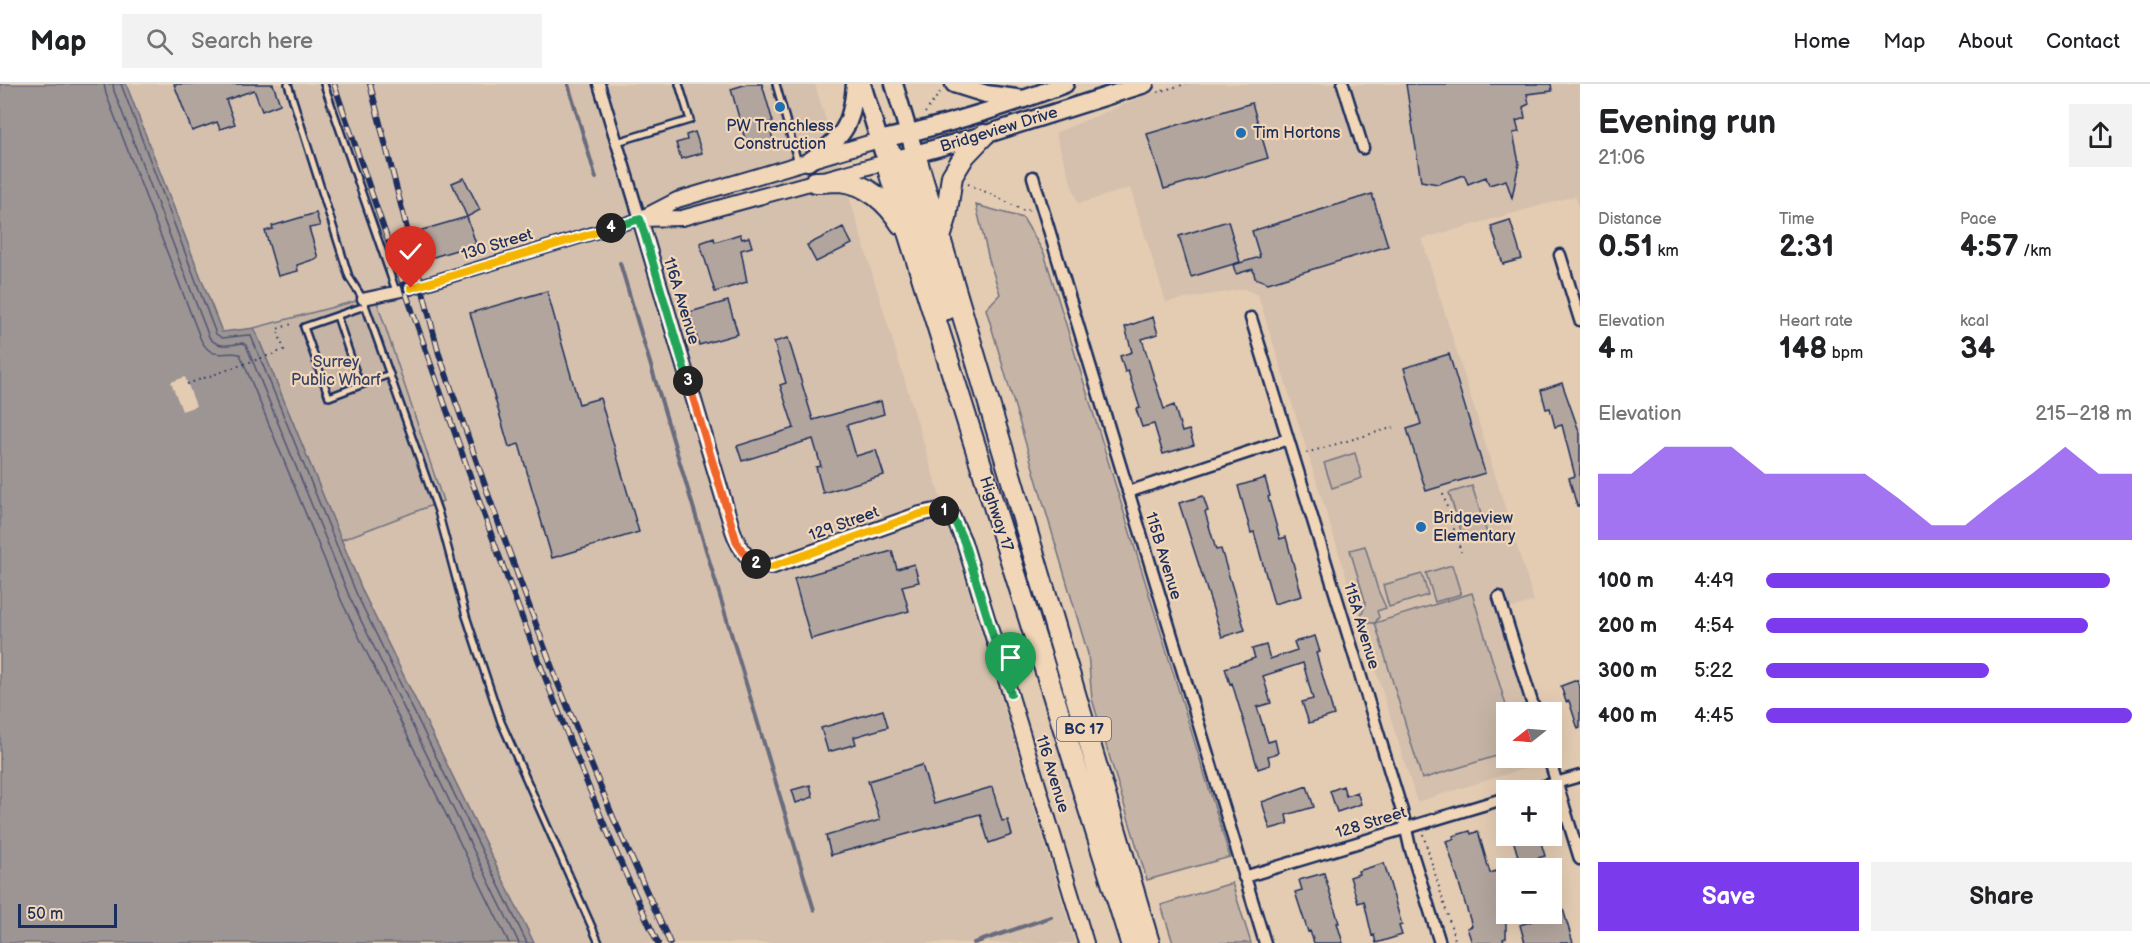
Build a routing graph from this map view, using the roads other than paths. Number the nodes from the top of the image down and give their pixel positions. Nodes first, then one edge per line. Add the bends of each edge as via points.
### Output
1 (288, 84) edge
2 (324, 84) edge
3 (599, 84) edge
4 (679, 84) edge
5 (776, 84) edge
6 (855, 84) edge
7 (862, 84) edge
8 (894, 84) edge
9 (1065, 84) edge
10 (1145, 84) edge
11 (1343, 84) edge
12 (949, 86) edge
13 (1024, 99) junction
14 (909, 133) junction
15 (984, 135) junction
16 (879, 140) junction
17 (617, 142) junction
18 (1364, 148) dead end
19 (899, 159) junction
20 (803, 163) junction
21 (1033, 177) dead end
22 (815, 182) junction
23 (640, 219) junction
24 (908, 236) junction
25 (940, 238) junction
26 (1560, 255) dead end
27 (396, 292) junction
28 (364, 303) junction
29 (336, 316) junction
30 (1251, 318) dead end
31 (1580, 320) edge
32 (390, 375) junction
33 (360, 386) junction
34 (1288, 439) junction
35 (1128, 492) junction
36 (951, 513) joint
37 (1023, 514) junction
38 (748, 559) joint
39 (1499, 597) dead end
40 (1532, 702) edge
41 (1580, 776) edge
42 (1562, 782) edge
43 (1562, 800) edge
44 (1496, 801) edge
45 (1405, 829) junction
46 (1580, 859) edge
47 (1244, 877) junction
48 (599, 943) edge
49 (1086, 943) edge
50 (1131, 943) edge
51 (1149, 943) edge
52 (1264, 943) edge
53 (1440, 943) edge

1 - 28 lane via 349,277
2 - 27 lane
3 - 17 street, 116A Avenue
4 - 17 lane via 690,120
5 - 20 lane
6 - 20 main road via 848,125 836,142
7 - 16 main road
8 - 14 main road, Highway 17 / BC 17
9 - 13 main road, Bridgeview Drive
10 - 15 main road, Bridgeview Drive
11 - 18 street
12 - 13 main road
13 - 14 main road, Bridgeview Drive
14 - 16 main road, Bridgeview Drive
14 - 19 main road, Highway 17 / BC 17
15 - 19 main road, Bridgeview Drive
15 - 25 highway via 965,154 952,176
16 - 19 highway
16 - 20 street, 130 Street
17 - 23 street, 116A Avenue
19 - 22 street, 130 Street
19 - 24 highway, Highway 17 / BC 17
19 - 25 highway, Highway 17 / BC 17
19 - 37 highway via 990,442
20 - 23 street, 130 Street via 677,200
21 - 35 street, 115B Avenue
22 - 23 street, 130 Street via 682,218
22 - 24 highway via 841,181 867,189 892,209
23 - 27 street, 130 Street
23 - 38 street, 116A Avenue via 733,531
24 - 50 highway, Highway 17 / BC 17
25 - 37 highway, Highway 17 / BC 17
26 - 31 street
27 - 28 street, 130 Street
28 - 29 lane
28 - 32 lane
29 - 33 lane
29 - 33 lane via 304,327 329,397
30 - 34 street, 115A Avenue
32 - 33 lane
32 - 48 lane via 438,511 466,616 501,722
34 - 35 street
34 - 45 street, 115A Avenue
35 - 47 street, 115B Avenue
36 - 38 street, 129 Street via 939,510 920,514 771,567
36 - 49 street, 116 Avenue via 964,542
37 - 51 highway, Highway 17 / BC 17
39 - 40 street
41 - 42 street
43 - 46 street
44 - 45 street, 128 Street
45 - 47 street, 128 Street
45 - 53 street, 115A Avenue
47 - 52 street, 115B Avenue

